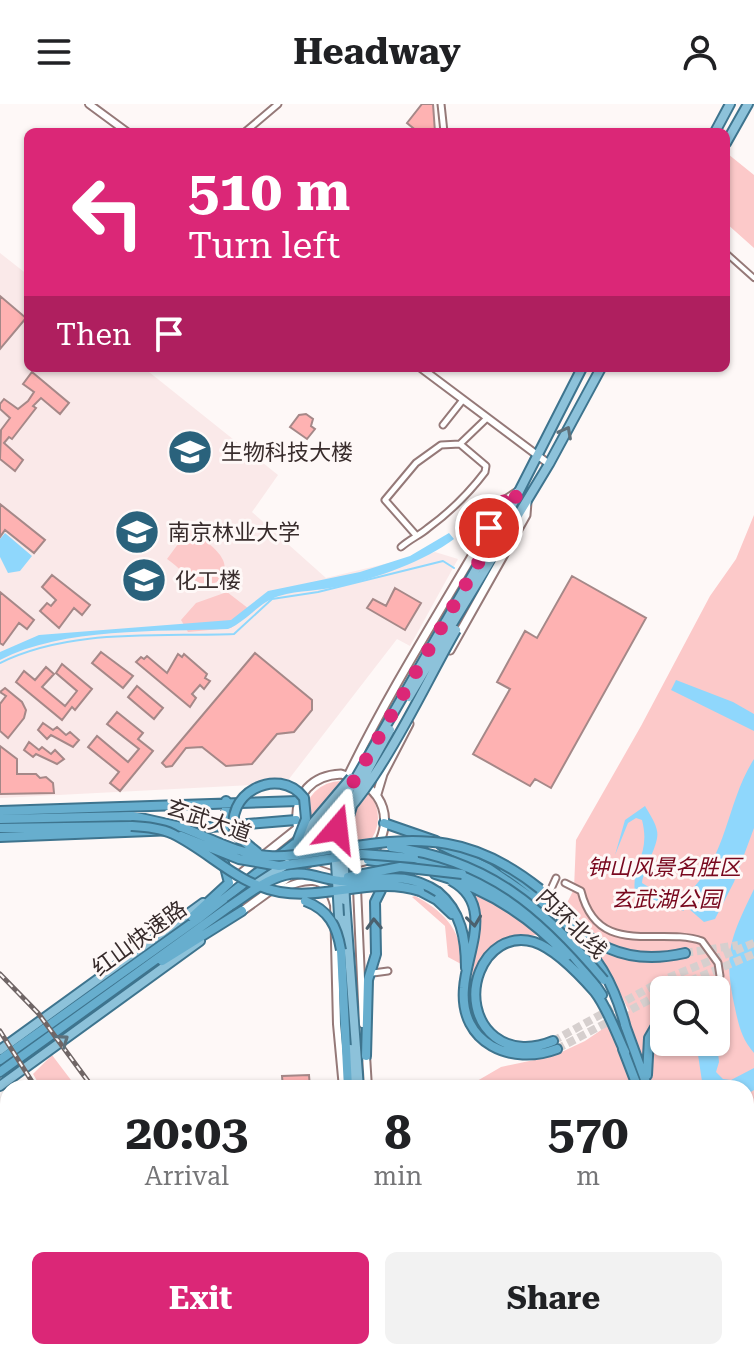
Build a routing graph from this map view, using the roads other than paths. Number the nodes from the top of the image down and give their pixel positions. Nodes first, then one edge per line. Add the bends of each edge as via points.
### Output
1 (89, 104) edge
2 (278, 104) edge
3 (441, 104) edge
4 (730, 104) edge
5 (748, 104) edge
6 (122, 128) edge
7 (250, 128) edge
8 (444, 128) edge
9 (717, 128) edge
10 (730, 136) edge
11 (730, 257) edge
12 (754, 278) edge
13 (426, 372) edge
14 (580, 372) edge
15 (599, 372) edge
16 (462, 401) junction
17 (486, 419) junction
18 (443, 425) dead end
19 (460, 444) junction
20 (536, 456) junction
21 (549, 464) junction
22 (524, 493) junction
23 (512, 513) junction
24 (415, 534) junction
25 (401, 547) dead end
26 (444, 608) junction
27 (441, 622) joint
28 (464, 624) junction
29 (456, 630) joint
30 (348, 776) junction
31 (377, 794) junction
32 (226, 801) junction
33 (298, 801) junction
34 (0, 811) edge
35 (0, 819) edge
36 (384, 823) junction
37 (297, 824) junction
38 (226, 827) junction
39 (0, 828) edge
40 (174, 832) junction
41 (423, 836) junction
42 (0, 837) edge
43 (297, 842) junction
44 (358, 845) junction
45 (267, 856) junction
46 (317, 857) junction
47 (368, 860) junction
48 (356, 864) junction
49 (335, 866) junction
50 (412, 867) junction
51 (462, 874) junction
52 (445, 876) junction
53 (556, 878) dead end
54 (340, 881) junction
55 (229, 883) junction
56 (565, 883) dead end
57 (551, 889) dead end
58 (276, 892) junction
59 (437, 896) junction
60 (211, 898) junction
61 (334, 905) junction
62 (230, 906) junction
63 (242, 911) junction
64 (199, 923) junction
65 (577, 928) junction
66 (685, 953) tunnel mouth
67 (388, 971) dead end
68 (373, 973) dead end
69 (128, 974) junction
70 (466, 976) junction
71 (720, 976) dead end
72 (596, 993) junction
73 (626, 1028) junction
74 (650, 1038) edge
75 (0, 1050) edge
76 (625, 1052) junction
77 (366, 1056) junction
78 (0, 1060) edge
79 (0, 1072) edge
80 (8, 1080) edge
81 (347, 1080) edge
82 (347, 1080) edge
83 (348, 1080) edge
84 (358, 1080) edge
85 (368, 1080) edge
86 (635, 1080) edge
87 (646, 1080) edge
88 (649, 1080) edge

1 - 6 street
2 - 7 street
3 - 8 street
4 - 9 main road
5 - 10 main road
11 - 12 street
13 - 16 street
14 - 20 main road
21 -> 15 main road
16 - 17 street
16 - 18 street
17 - 19 street
17 - 20 street
19 - 24 street via 486,466 485,472 425,531
19 - 24 street via 441,445 428,454 385,500
20 - 21 street
20 - 22 main road
21 - 22 main road
22 - 23 main road
22 - 26 main road via 504,501
22 - 28 main road via 526,515
23 - 83 main road, bridge via 341,810 336,861
23 - 84 main road, bridge via 350,804 342,853
24 - 25 street
26 - 27 main road
26 - 30 main road via 409,661
27 - 43 main road, bridge via 365,758
28 - 29 main road
28 - 31 main road
29 - 62 main road, bridge via 354,807 309,849
30 - 31 main road
30 - 33 main road via 321,779
31 - 36 main road
32 - 33 highway
32 - 34 highway
32 - 38 highway
33 - 37 main road
35 - 45 highway, 玄武大道, bridge via 143,817 239,852
36 - 41 highway
36 - 47 main road
37 - 38 highway
37 - 46 main road via 303,842
37 - 55 main road
38 - 40 highway
39 - 40 highway, 玄武大道, bridge via 131,826
40 - 42 highway
40 - 51 highway, 玄武大道, bridge via 259,863 293,865 375,853 414,858
40 - 55 highway via 214,850
40 - 58 highway, bridge via 241,878
41 - 65 highway via 508,870
41 - 73 highway via 497,873 568,928 615,989
43 - 45 highway, bridge via 307,808 300,792 279,782 253,789 235,809 234,831 248,847
43 - 64 highway, 红山快速路, bridge
44 - 45 highway, 玄武大道, bridge
44 - 65 highway, bridge via 439,842 471,848 502,861 540,889
44 - 73 highway, 内环北线, bridge via 418,850 488,877 547,917 604,980
46 - 49 main road
46 - 58 main road
47 - 48 main road
47 - 50 highway
48 - 49 main road
48 - 77 street
49 - 61 street
50 - 51 highway, bridge
50 - 52 highway
50 - 54 highway, bridge via 378,869
77 -> 50 highway via 368,976 376,954 375,902 397,870
51 - 76 highway, 内环北线 via 519,905 557,937 588,973 613,1015
52 -> 70 highway via 462,888 475,914
52 - 72 highway via 462,880 524,916
53 - 57 street
54 - 59 highway, bridge via 396,876 416,881
54 - 62 highway, 红山快速路, bridge via 308,873 284,875
55 - 60 highway
56 - 71 street via 581,891 585,906 619,934 702,941 718,963
58 - 59 highway, bridge via 322,894 394,886
58 - 61 street via 312,881 328,888
58 - 63 main road
58 - 81 highway, bridge via 316,905 338,934
59 - 70 highway via 453,907 461,928
60 - 69 highway
60 - 75 main road
61 - 82 street via 337,1024
62 - 64 highway, 红山快速路
63 - 69 highway
80 -> 63 main road
64 - 69 highway, 红山快速路
65 - 66 highway via 627,956 655,959
67 - 68 street
69 - 78 highway, 红山快速路
69 - 79 highway, 红山快速路
70 - 72 highway via 466,1010 476,1031 500,1051 518,1056 540,1055 555,1045 516,1046 484,1026 473,994 478,974 493,952 518,941 537,943
72 - 76 highway
73 - 87 highway, 内环北线
74 - 88 highway
76 - 86 highway, 内环北线
77 - 85 street

